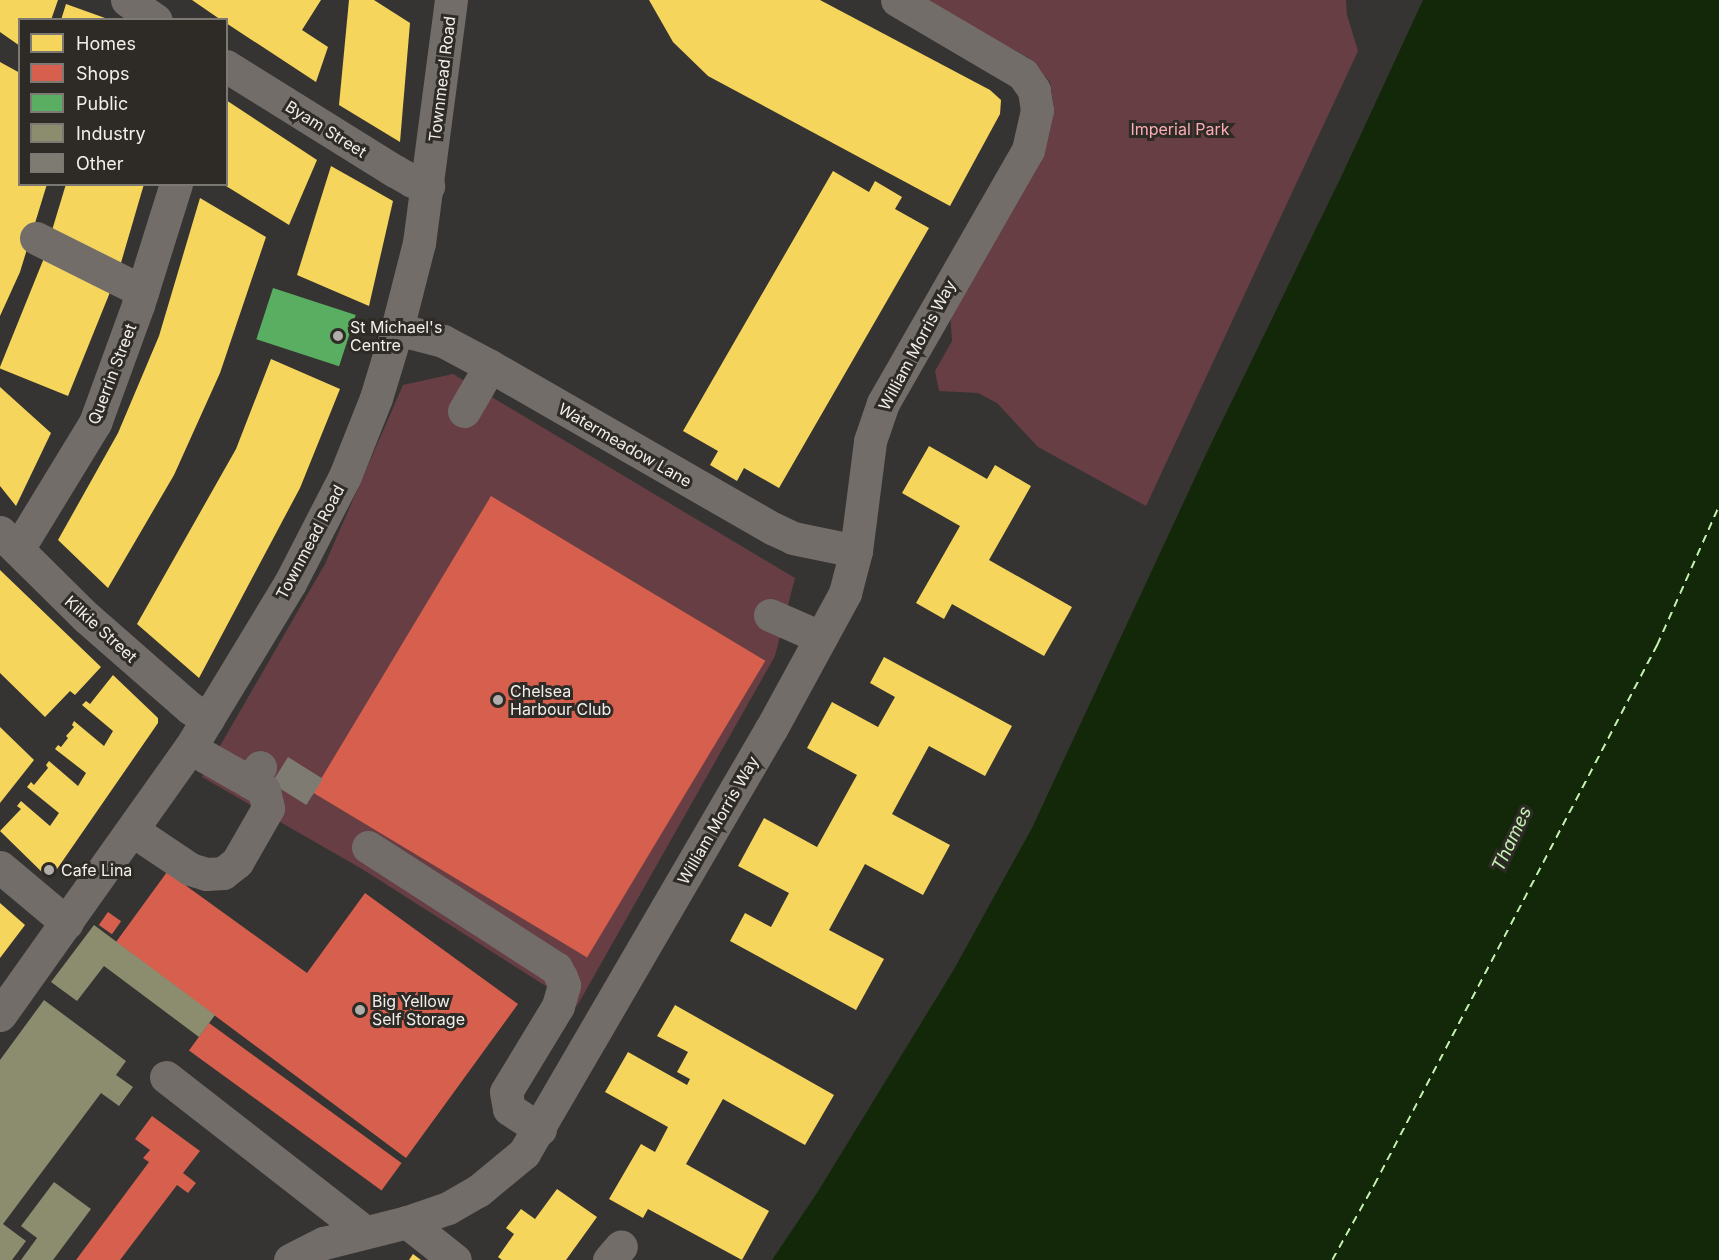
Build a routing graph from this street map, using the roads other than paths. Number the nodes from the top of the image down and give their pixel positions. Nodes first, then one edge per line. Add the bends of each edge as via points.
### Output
1 (127, 0) edge
2 (451, 0) edge
3 (897, 0) edge
4 (153, 18) edge
5 (228, 67) edge
6 (175, 186) edge
7 (428, 186) junction
8 (36, 238) dead end
9 (142, 291) junction
10 (397, 329) junction
11 (489, 366) junction
12 (464, 411) dead end
13 (9, 541) edge
14 (856, 551) junction
15 (770, 615) dead end
16 (820, 637) junction
17 (208, 719) junction
18 (190, 748) junction
19 (132, 830) junction
20 (368, 847) dead end
21 (0, 867) edge
22 (67, 923) junction
23 (0, 1015) edge
24 (166, 1077) dead end
25 (540, 1129) junction
26 (406, 1222) junction
27 (364, 1231) junction
28 (290, 1260) edge
29 (455, 1260) edge

1 - 4 street
2 - 7 street, Townmead Road
3 - 14 street, William Morris Way via 1023,74 1034,90 1037,110 1028,150 883,403 870,441
5 - 7 street, Byam Street via 412,182
6 - 9 street, Querrin Street
7 - 10 street, Townmead Road via 419,243
8 - 9 street
9 - 13 street, Querrin Street via 95,423
10 - 11 street, Watermeadow Lane via 443,341
10 - 17 street, Townmead Road via 376,398 345,476 316,535
11 - 12 street
11 - 14 street, Watermeadow Lane via 774,530 793,538
13 - 17 street, Kilkie Street via 86,617 190,708
14 - 16 street, William Morris Way via 845,592
15 - 16 street
16 - 25 street, William Morris Way
17 - 18 street, Townmead Road
18 - 19 street, Townmead Road
18 - 19 street via 255,775 264,790 268,808 237,862 223,873 206,874 190,869
19 - 22 street, Townmead Road
20 - 25 street via 556,968 564,985 558,1006 506,1092 510,1109
21 - 22 street
22 - 23 street, Townmead Road
24 - 27 street
25 - 26 street, William Morris Way via 524,1153 478,1191 448,1208
26 - 27 street, William Morris Way
26 - 29 street
27 - 28 street, William Morris Way via 324,1243

